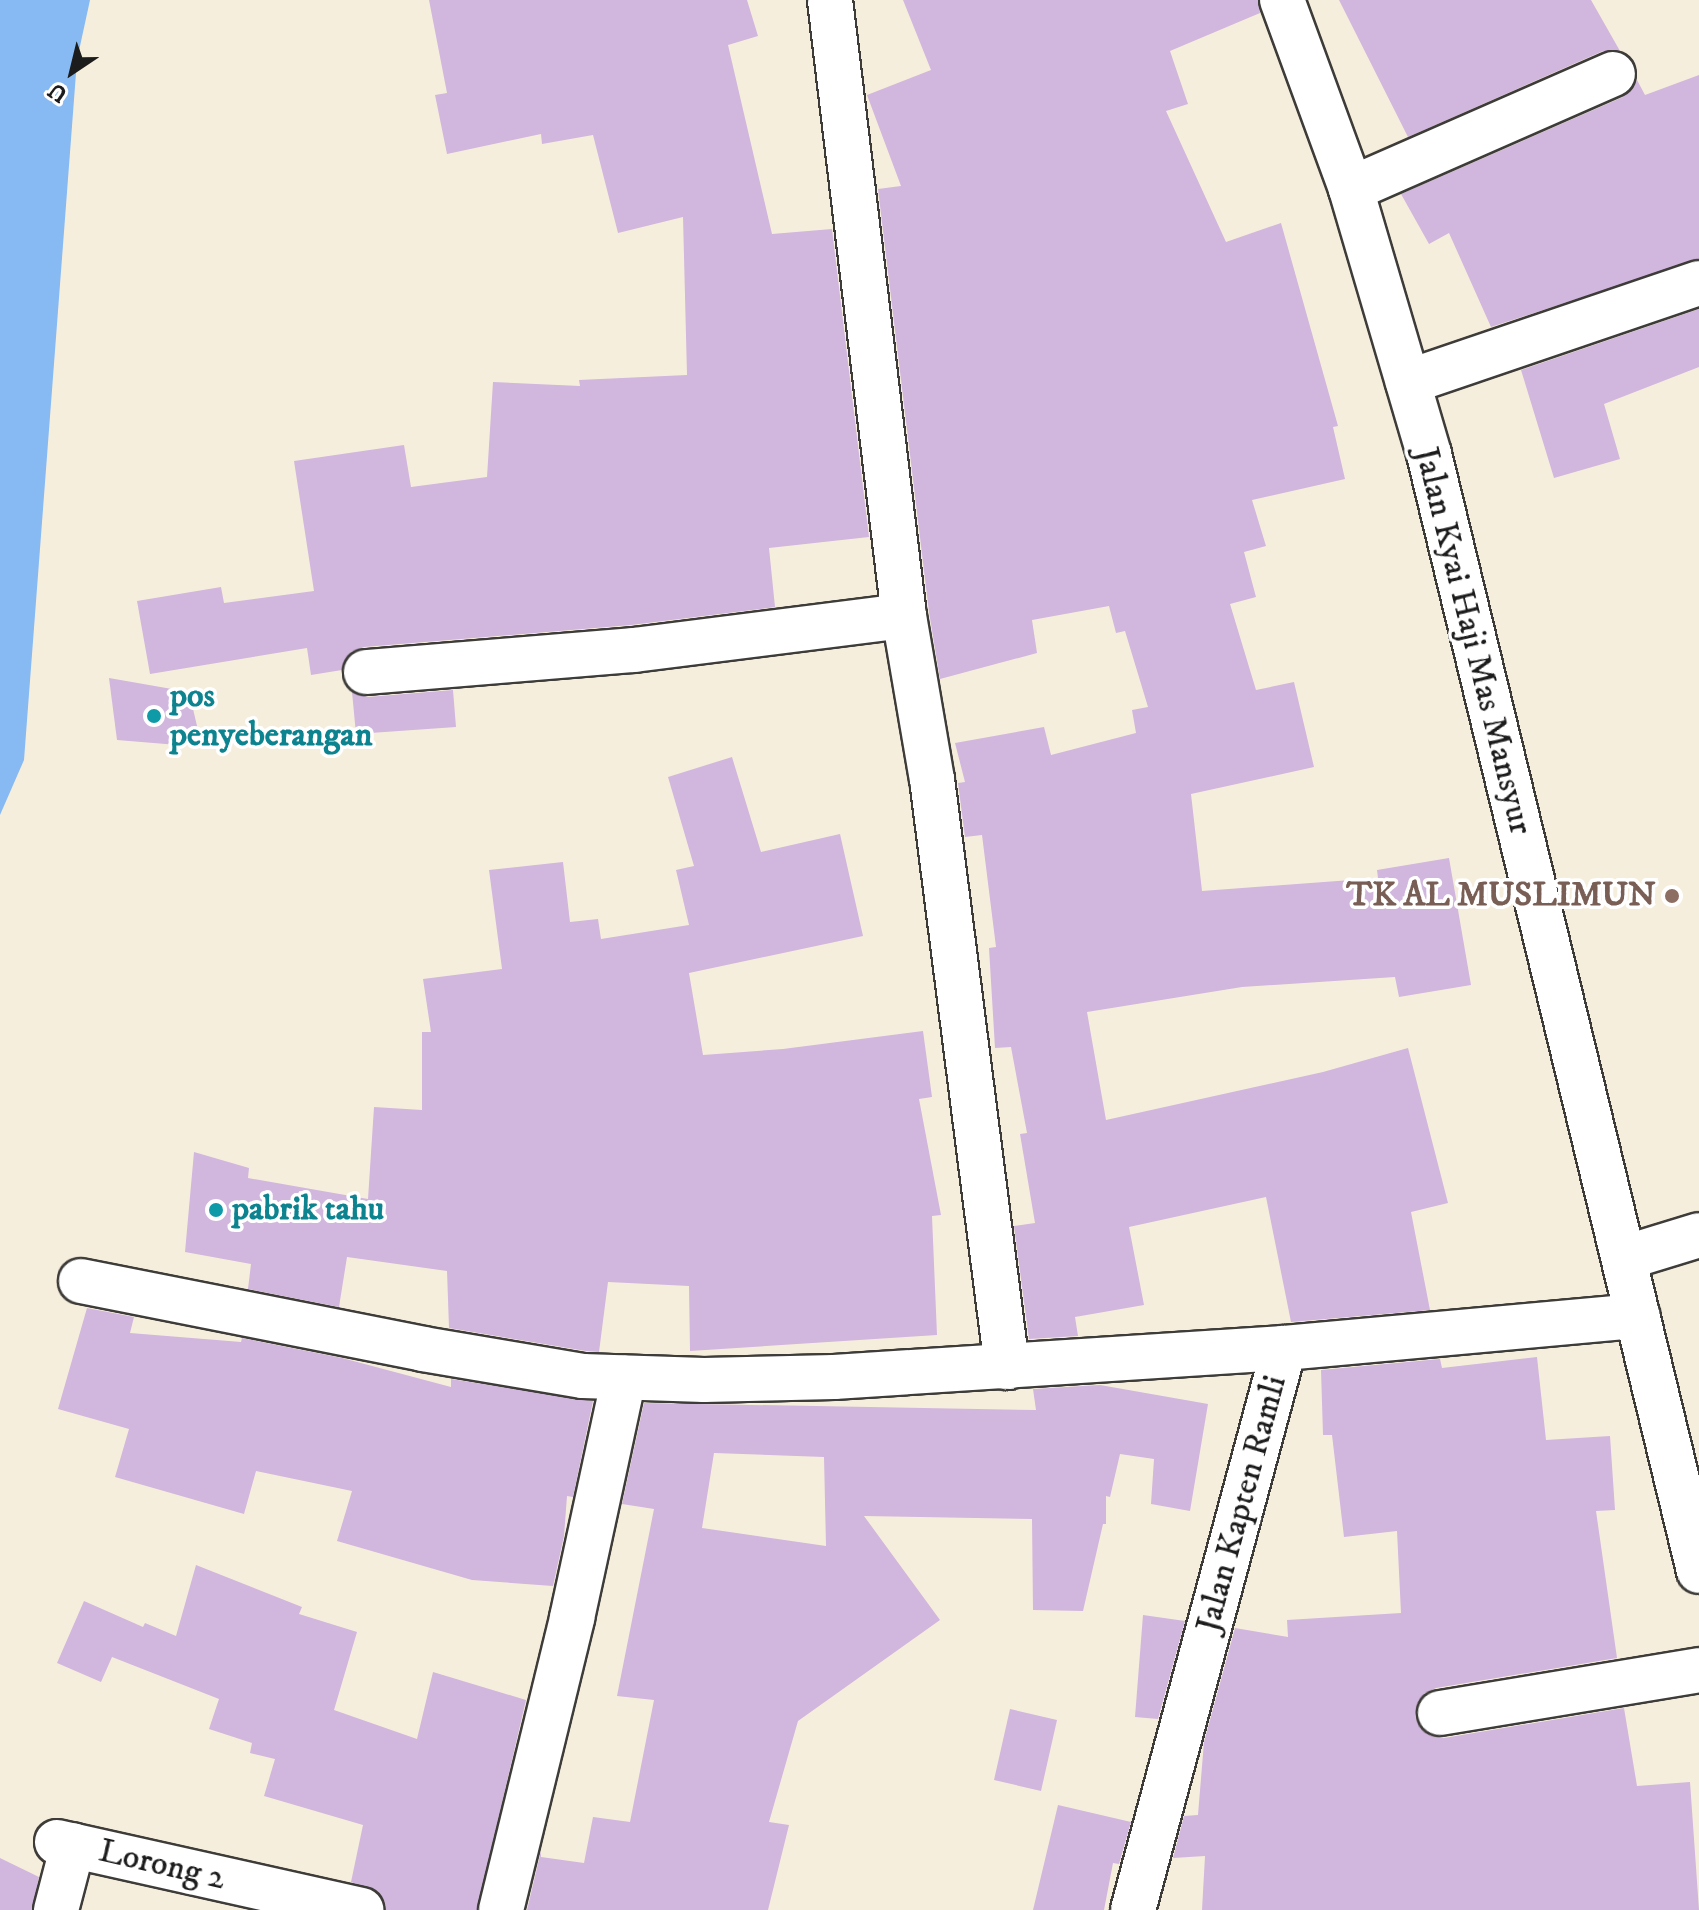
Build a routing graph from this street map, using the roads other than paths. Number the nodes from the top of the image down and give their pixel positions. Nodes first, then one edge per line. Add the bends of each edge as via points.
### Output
1 (830, 0) edge
2 (1282, 0) edge
3 (1613, 74) dead end
4 (1351, 189) junction
5 (1699, 283) edge
6 (1408, 382) junction
7 (904, 616) junction
8 (366, 672) dead end
9 (1699, 1235) edge
10 (1624, 1258) junction
11 (81, 1281) dead end
12 (1638, 1316) junction
13 (1284, 1348) junction
14 (1007, 1367) junction
15 (624, 1378) junction
16 (1699, 1571) edge
17 (1699, 1670) edge
18 (1440, 1713) dead end
19 (56, 1910) edge
20 (361, 1910) edge
21 (501, 1910) edge
22 (1133, 1910) edge

1 - 7 street
2 - 4 street, Jalan Kyai Haji Mas Mansyur
3 - 4 street
4 - 6 street, Jalan Kyai Haji Mas Mansyur
5 - 6 street
6 - 10 street, Jalan Kyai Haji Mas Mansyur
7 - 8 street via 634,650
7 - 14 street via 932,779
9 - 10 street
10 - 12 street, Jalan Kyai Haji Mas Mansyur
11 - 15 street via 423,1349
12 - 13 street, Jalan Kapten Ramli
12 - 16 street, Jalan Kyai Haji Mas Mansyur
13 - 14 street
13 - 22 street, Jalan Kapten Ramli
14 - 15 street via 834,1377
15 - 21 street
17 - 18 street
19 - 20 street, Lorong 2 via 65,1844

